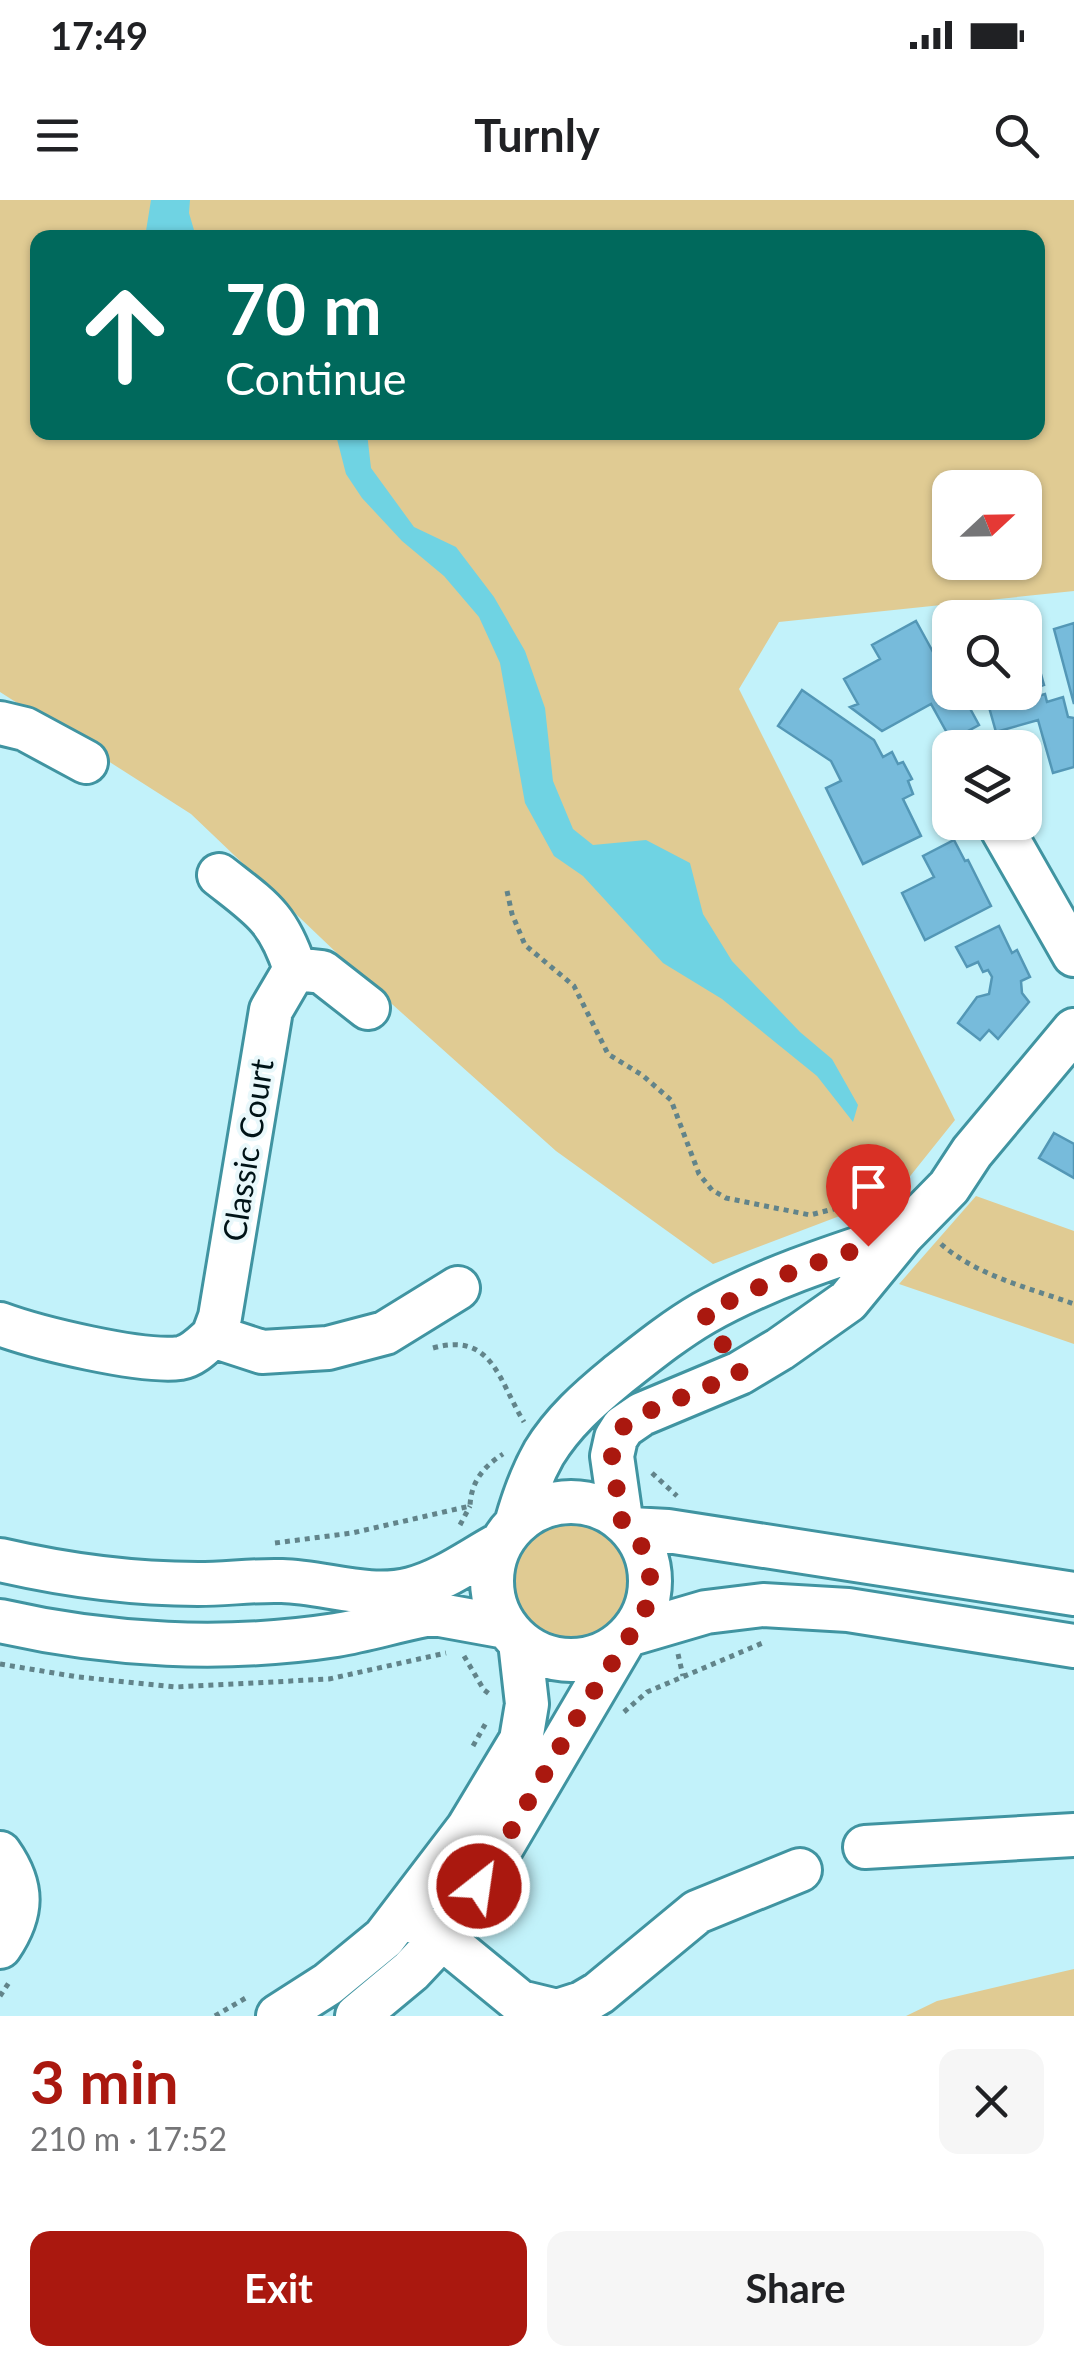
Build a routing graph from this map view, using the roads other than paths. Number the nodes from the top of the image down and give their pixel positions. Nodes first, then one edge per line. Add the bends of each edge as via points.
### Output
1 (0, 724) edge
2 (86, 762) dead end
3 (1008, 840) edge
4 (219, 874) dead end
5 (1074, 955) edge
6 (295, 969) junction
7 (368, 1008) dead end
8 (1074, 1030) edge
9 (901, 1222) junction
10 (458, 1288) dead end
11 (704, 1313) junction
12 (0, 1324) edge
13 (213, 1336) junction
14 (740, 1373) junction
15 (626, 1524) junction
16 (508, 1534) junction
17 (0, 1560) edge
18 (1074, 1594) edge
19 (0, 1622) edge
20 (513, 1634) junction
21 (627, 1638) junction
22 (1074, 1646) edge
23 (1074, 1834) edge
24 (866, 1847) dead end
25 (0, 1854) edge
26 (800, 1870) dead end
27 (404, 1914) junction
28 (442, 1938) junction
29 (0, 1946) edge
30 (265, 2005) edge
31 (504, 2009) edge
32 (357, 2016) edge

1 - 2 street via 25,729
3 - 5 street
4 - 6 street via 268,914
6 - 7 street via 322,972
6 - 13 street, Classic Court via 267,1027
8 - 9 street via 949,1186
9 - 11 street
9 - 14 street via 848,1301
10 - 13 street via 385,1333 328,1348 262,1352
11 - 14 street
11 - 16 street via 580,1407 545,1451
12 - 13 street via 155,1357 184,1358
14 - 15 street via 623,1427 612,1456
15 - 16 street via 601,1508 556,1503 534,1510
15 - 18 street
15 - 21 street via 650,1570 644,1614
16 - 17 street via 424,1585 390,1592 284,1581 138,1582
16 - 20 street via 493,1565 492,1586 496,1608
19 - 20 street via 84,1637 190,1644 334,1635 440,1615
20 - 21 street via 544,1656 572,1661 598,1656
20 - 27 street via 528,1704 521,1740 468,1828
21 - 22 street via 706,1612 762,1605 848,1610
21 - 28 street
23 - 24 street
25 - 29 street via 20,1901
26 - 31 street via 698,1912 582,2003 556,2011
27 - 28 street
27 - 30 street via 355,1963
28 - 31 street
28 - 32 street

